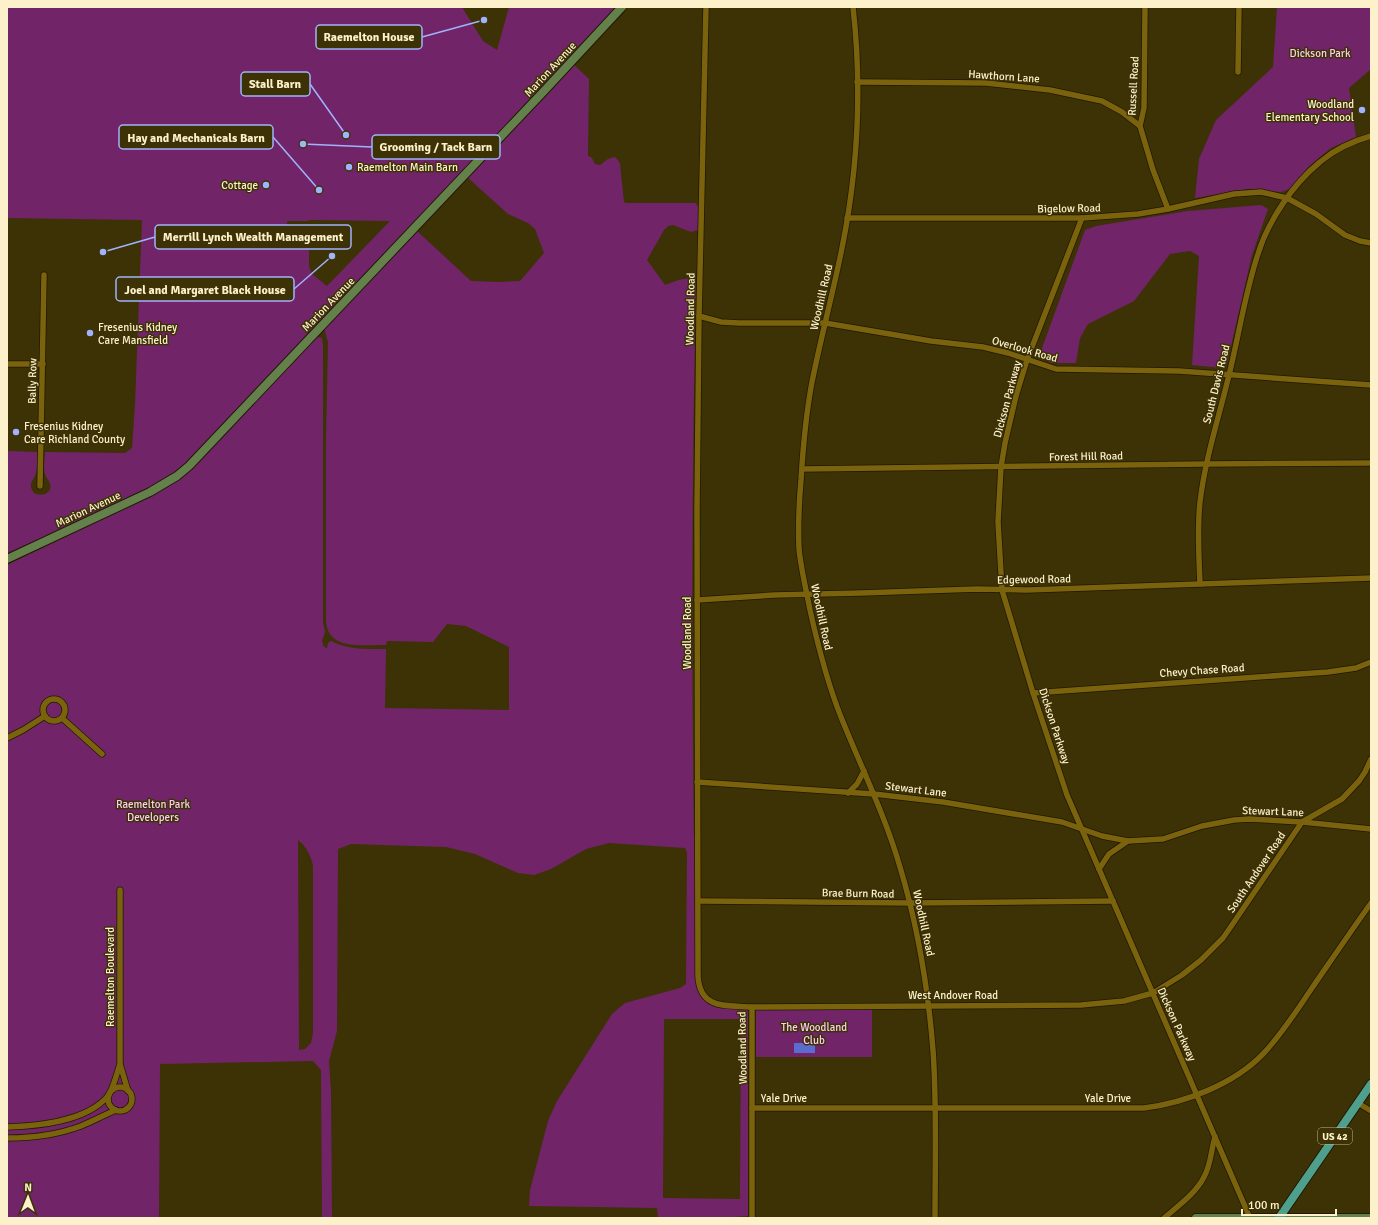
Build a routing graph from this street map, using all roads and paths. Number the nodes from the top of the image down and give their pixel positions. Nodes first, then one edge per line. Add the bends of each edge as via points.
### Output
1 (622, 7) edge
2 (706, 7) edge
3 (853, 7) edge
4 (1145, 7) edge
5 (1239, 7) edge
6 (1238, 72) dead end
7 (858, 82) junction
8 (1140, 126) junction
9 (1371, 136) edge
10 (1287, 198) junction
11 (1168, 209) junction
12 (847, 218) junction
13 (1082, 218) junction
14 (1371, 243) edge
15 (44, 275) dead end
16 (699, 316) junction
17 (825, 323) junction
18 (1028, 360) junction
19 (7, 364) edge
20 (43, 364) junction
21 (1229, 376) junction
22 (1371, 386) edge
23 (1371, 463) edge
24 (1207, 464) junction
25 (1001, 467) junction
26 (802, 469) junction
27 (40, 486) dead end
28 (7, 559) edge
29 (1371, 578) edge
30 (1200, 584) junction
31 (1002, 590) junction
32 (807, 595) junction
33 (697, 600) junction
34 (1371, 662) edge
35 (1034, 693) junction
36 (45, 716) junction
37 (62, 718) junction
38 (7, 738) edge
39 (102, 754) dead end
40 (1371, 759) edge
41 (864, 771) junction
42 (697, 782) junction
43 (848, 793) junction
44 (874, 794) junction
45 (1302, 822) junction
46 (1080, 827) junction
47 (1371, 829) edge
48 (1128, 841) junction
49 (1099, 869) junction
50 (120, 890) dead end
51 (698, 901) junction
52 (1113, 901) junction
53 (910, 903) junction
54 (1371, 903) edge
55 (1152, 993) junction
56 (928, 1005) junction
57 (752, 1007) junction
58 (120, 1064) junction
59 (1371, 1084) edge
60 (128, 1091) junction
61 (109, 1094) junction
62 (1197, 1094) junction
63 (1358, 1103) junction
64 (752, 1108) junction
65 (934, 1108) junction
66 (116, 1110) junction
67 (1371, 1111) edge
68 (7, 1127) edge
69 (1215, 1137) junction
70 (7, 1138) edge
71 (752, 1218) edge
72 (935, 1218) edge
73 (1164, 1218) edge
74 (1196, 1218) edge
75 (1250, 1218) edge
76 (1279, 1218) edge
77 (1371, 1218) edge

1 - 28 street, Marion Avenue via 196,460 177,476 150,492
2 - 16 street, Woodland Road
3 - 7 street, Woodhill Road
4 - 8 street, Russell Road via 1144,101
5 - 6 street
7 - 8 street, Hawthorn Lane via 986,83 1050,90 1102,101
7 - 12 street, Woodhill Road via 854,161
8 - 11 street, Russell Road
9 - 10 street, South Davis Road via 1343,147 1320,162
10 - 11 street, Bigelow Road via 1249,192
10 - 14 street, Bigelow Road via 1316,214 1345,235
10 - 21 street, South Davis Road via 1271,223 1258,252
11 - 13 street, Bigelow Road via 1126,216
12 - 13 street, Bigelow Road
12 - 17 street, Woodhill Road
13 - 18 street, Dickson Parkway
15 - 20 street, Bally Row
16 - 17 street, Overlook Road via 727,322
16 - 33 street, Woodland Road
17 - 18 street, Overlook Road via 931,342 984,347
17 - 26 street, Woodhill Road via 810,394
18 - 21 street, Overlook Road via 1056,369 1179,371
18 - 25 street, Dickson Parkway via 1016,396
19 - 20 street
20 - 27 street, Bally Row
21 - 22 street, Overlook Road
21 - 24 street, South Davis Road
23 - 24 street, Forest Hill Road
24 - 25 street, Forest Hill Road
24 - 30 street, South Davis Road via 1199,513
25 - 26 street, Forest Hill Road
25 - 31 street, Dickson Parkway via 998,522
26 - 32 street, Woodhill Road via 799,538
29 - 30 street, Edgewood Road
30 - 31 street, Edgewood Road
31 - 32 street, Edgewood Road
31 - 35 street, Dickson Parkway
32 - 33 street, Edgewood Road
32 - 41 street, Woodhill Road via 818,647 838,711
33 - 42 street, Woodland Road
34 - 35 street, Chevy Chase Road via 1356,668 1328,672
35 - 46 street, Dickson Parkway
36 - 37 street via 53,721
36 - 37 street via 44,706 48,700 56,698 65,708
36 - 38 street
37 - 39 street
40 - 45 street, South Andover Road via 1365,772 1342,799
41 - 43 street
41 - 44 street, Woodhill Road
42 - 43 street, Stewart Lane
42 - 51 street, Woodland Road
43 - 44 street, Stewart Lane
44 - 46 street, Stewart Lane via 985,809
44 - 53 street, Woodhill Road via 892,842
45 - 47 street, Stewart Lane
45 - 48 street, Stewart Lane via 1234,820 1202,826 1163,840
45 - 55 street, South Andover Road via 1223,938 1182,975
46 - 48 street, Stewart Lane via 1102,836
46 - 49 street, Dickson Parkway
48 - 49 street via 1109,854
49 - 52 street, Dickson Parkway
50 - 58 street, Raemelton Boulevard
51 - 53 street, Brae Burn Road
51 - 57 street, Woodland Road via 698,976 701,991 707,999 717,1004
52 - 53 street, Brae Burn Road
52 - 55 street, Dickson Parkway
53 - 56 street, Woodhill Road
54 - 62 street, Yale Drive via 1266,1051 1224,1083
55 - 56 street, West Andover Road via 1124,1001 1081,1005
55 - 62 street, Dickson Parkway
56 - 57 street, West Andover Road
56 - 65 street, Woodhill Road via 933,1054
57 - 64 street, Woodland Road
58 - 60 street, Raemelton Boulevard
58 - 61 street, Raemelton Boulevard
59 - 63 main road, US 42
60 - 61 street via 118,1088
60 - 66 street via 132,1099 130,1105 122,1111
61 - 66 street via 108,1103
61 - 68 street, Raemelton Boulevard via 92,1109 63,1120
62 - 65 street, Yale Drive via 1168,1104 1144,1108
62 - 69 street, Dickson Parkway
63 - 67 street
63 - 76 main road, US 42
64 - 65 street, Yale Drive
64 - 71 street, Woodland Road
65 - 72 street, Woodhill Road
66 - 70 street via 59,1133 32,1138
69 - 73 street via 1204,1177 1192,1193
69 - 75 street, Dickson Parkway
74 - 75 street
75 - 76 street
76 - 77 street

